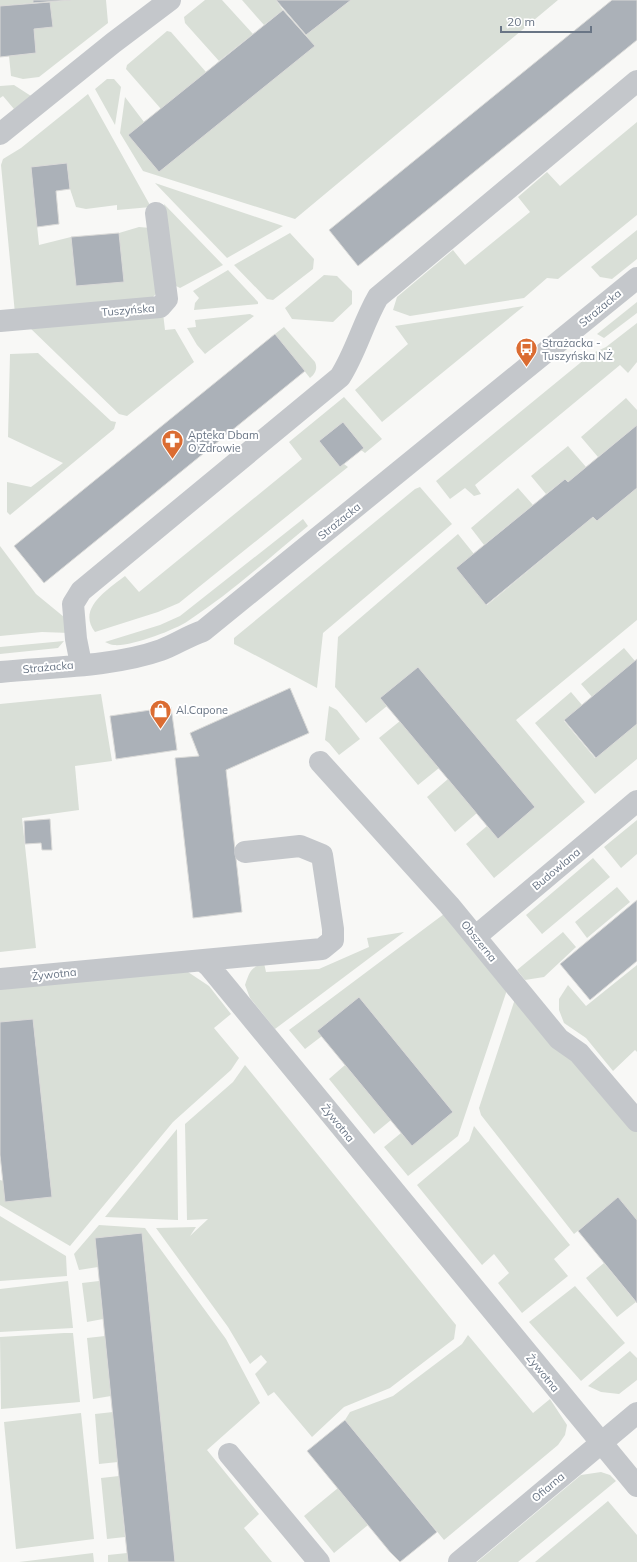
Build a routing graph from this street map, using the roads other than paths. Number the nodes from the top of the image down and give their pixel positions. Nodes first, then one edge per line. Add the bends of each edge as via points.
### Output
1 (170, 0) edge
2 (637, 81) edge
3 (0, 134) edge
4 (156, 214) dead end
5 (637, 278) edge
6 (0, 321) edge
7 (81, 664) junction
8 (0, 672) edge
9 (320, 762) dead end
10 (637, 801) edge
11 (245, 852) dead end
12 (475, 937) junction
13 (203, 961) junction
14 (0, 979) edge
15 (637, 1121) edge
16 (637, 1413) edge
17 (601, 1443) junction
18 (229, 1454) dead end
19 (637, 1486) edge
20 (319, 1562) edge
21 (459, 1562) edge

1 - 3 street
2 - 7 street via 378,297 340,377 81,591 73,604
4 - 6 street, Tuszyńska via 167,299 160,307
5 - 7 street, Strażacka via 203,631 145,655
7 - 8 street, Strażacka
9 - 12 street, Obszerna
10 - 12 street, Budowlana
11 - 13 street via 300,846 322,855 333,940 322,949
12 - 15 street, Obszerna via 559,1039 579,1053
13 - 14 street, Żywotna
13 - 17 street, Żywotna
16 - 17 street, Ofiarna
17 - 19 street, Żywotna
17 - 21 street, Ofiarna
18 - 20 street

